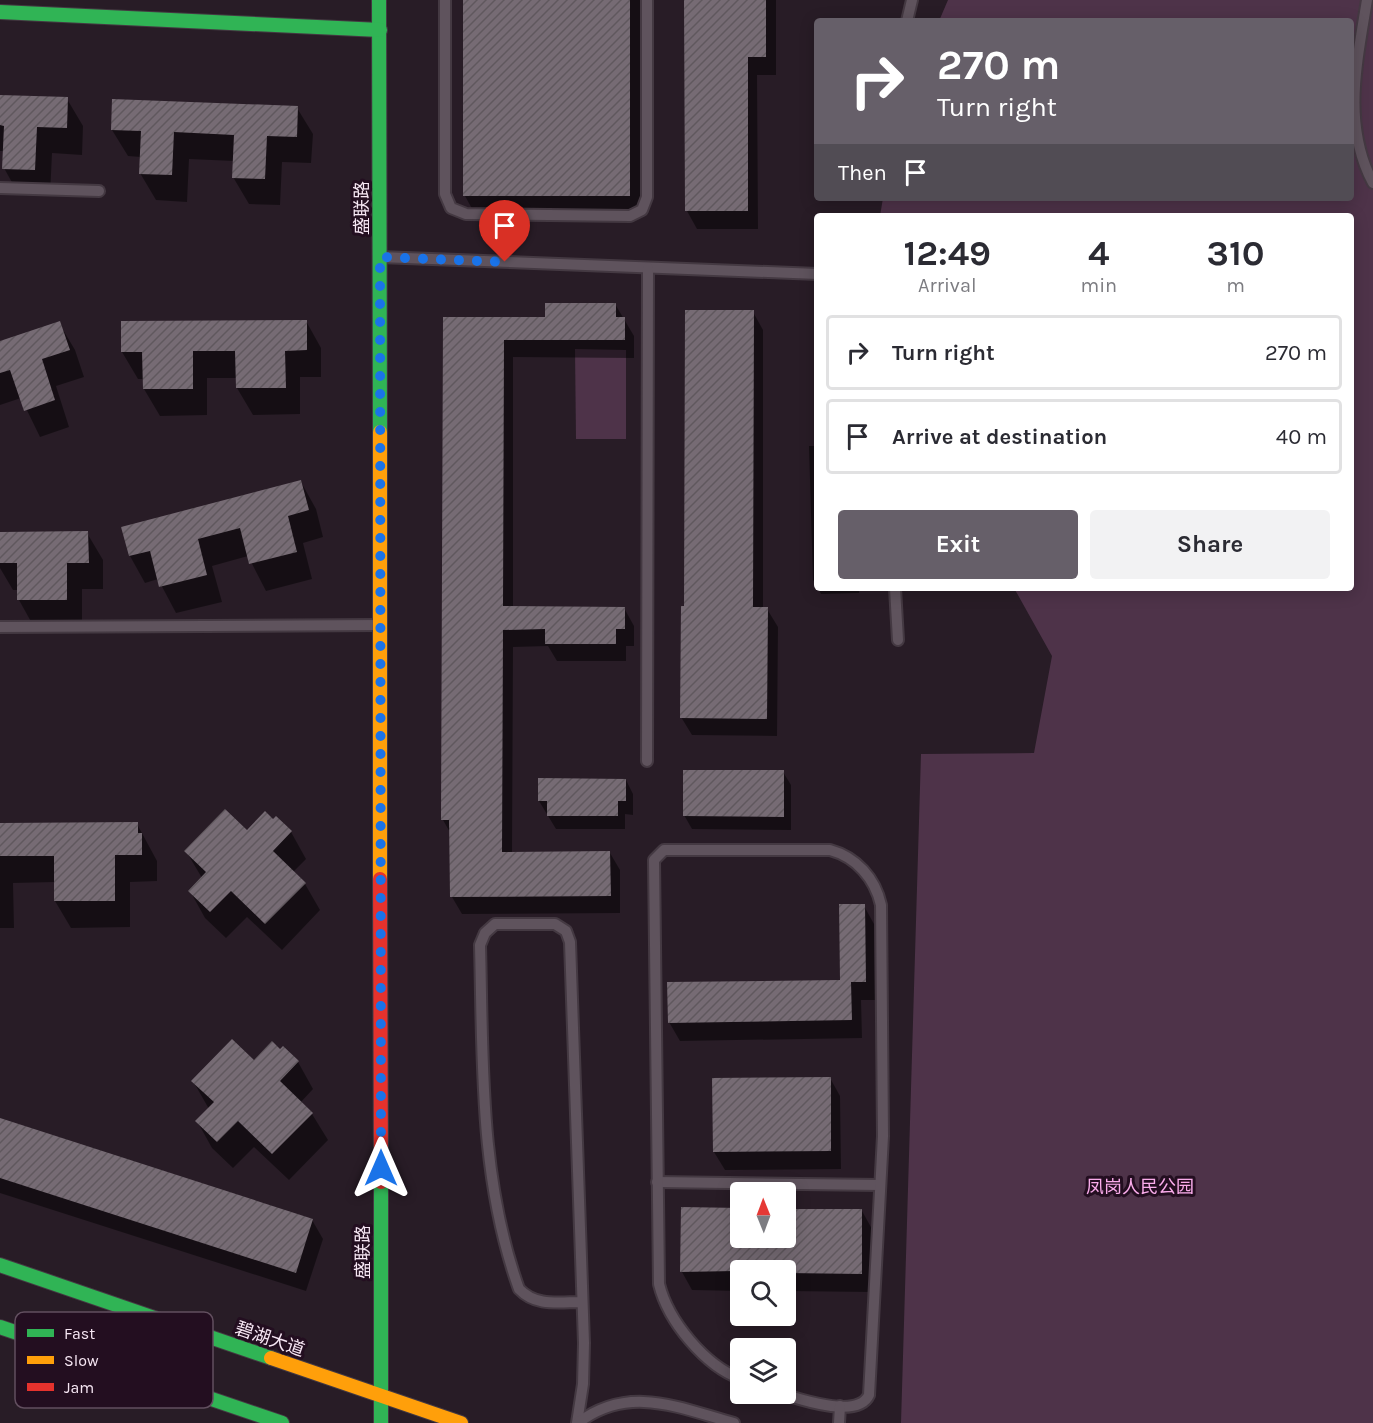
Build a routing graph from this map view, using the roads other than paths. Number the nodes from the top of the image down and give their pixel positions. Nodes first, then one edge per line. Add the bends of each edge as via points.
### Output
1 (380, 0) edge
2 (445, 0) edge
3 (647, 0) edge
4 (912, 0) edge
5 (1367, 0) edge
6 (0, 12) edge
7 (908, 18) edge
8 (380, 30) junction
9 (1354, 80) edge
10 (1354, 96) edge
11 (1373, 183) edge
12 (0, 188) edge
13 (99, 191) dead end
14 (380, 257) junction
15 (648, 268) junction
16 (814, 274) edge
17 (895, 591) edge
18 (380, 625) junction
19 (0, 627) edge
20 (898, 640) dead end
21 (647, 761) dead end
22 (657, 1182) junction
23 (880, 1185) junction
24 (0, 1265) edge
25 (582, 1302) junction
26 (138, 1312) edge
27 (0, 1327) edge
28 (15, 1332) edge
29 (213, 1338) edge
30 (730, 1373) edge
31 (381, 1395) junction
32 (796, 1398) edge
33 (213, 1400) edge
34 (840, 1406) junction
35 (282, 1423) edge
36 (381, 1423) edge
37 (461, 1423) edge
38 (578, 1423) edge
39 (734, 1423) edge
40 (839, 1423) edge

1 - 8 street, 盛联路
2 - 3 lane via 445,194 451,208 466,214 630,216 642,210 647,197
4 - 7 lane
5 - 9 lane
6 - 8 street
8 - 14 street, 盛联路
10 - 11 lane via 1360,159
12 - 13 lane
14 - 15 lane
14 - 18 street, 盛联路
15 - 16 lane
15 - 21 lane
17 - 20 lane
18 - 19 lane
18 - 31 street, 盛联路
22 - 23 lane
22 - 23 lane via 654,860 664,850 819,850 839,853 856,863 874,886 881,905
22 - 30 lane via 659,1284 668,1312 686,1335
23 - 34 lane via 869,1395 861,1405
24 - 26 street, 碧湖大道
25 - 25 lane via 570,942 567,931 555,924 495,924 480,945 484,1117 497,1204 519,1289 527,1298 539,1302
25 - 38 lane via 583,1384
27 - 28 street
29 - 31 street, 碧湖大道
31 - 36 street, 盛联路
31 - 37 street, 碧湖大道
32 - 34 lane
33 - 35 street
34 - 40 lane
38 - 39 lane via 609,1405 630,1401 670,1405

